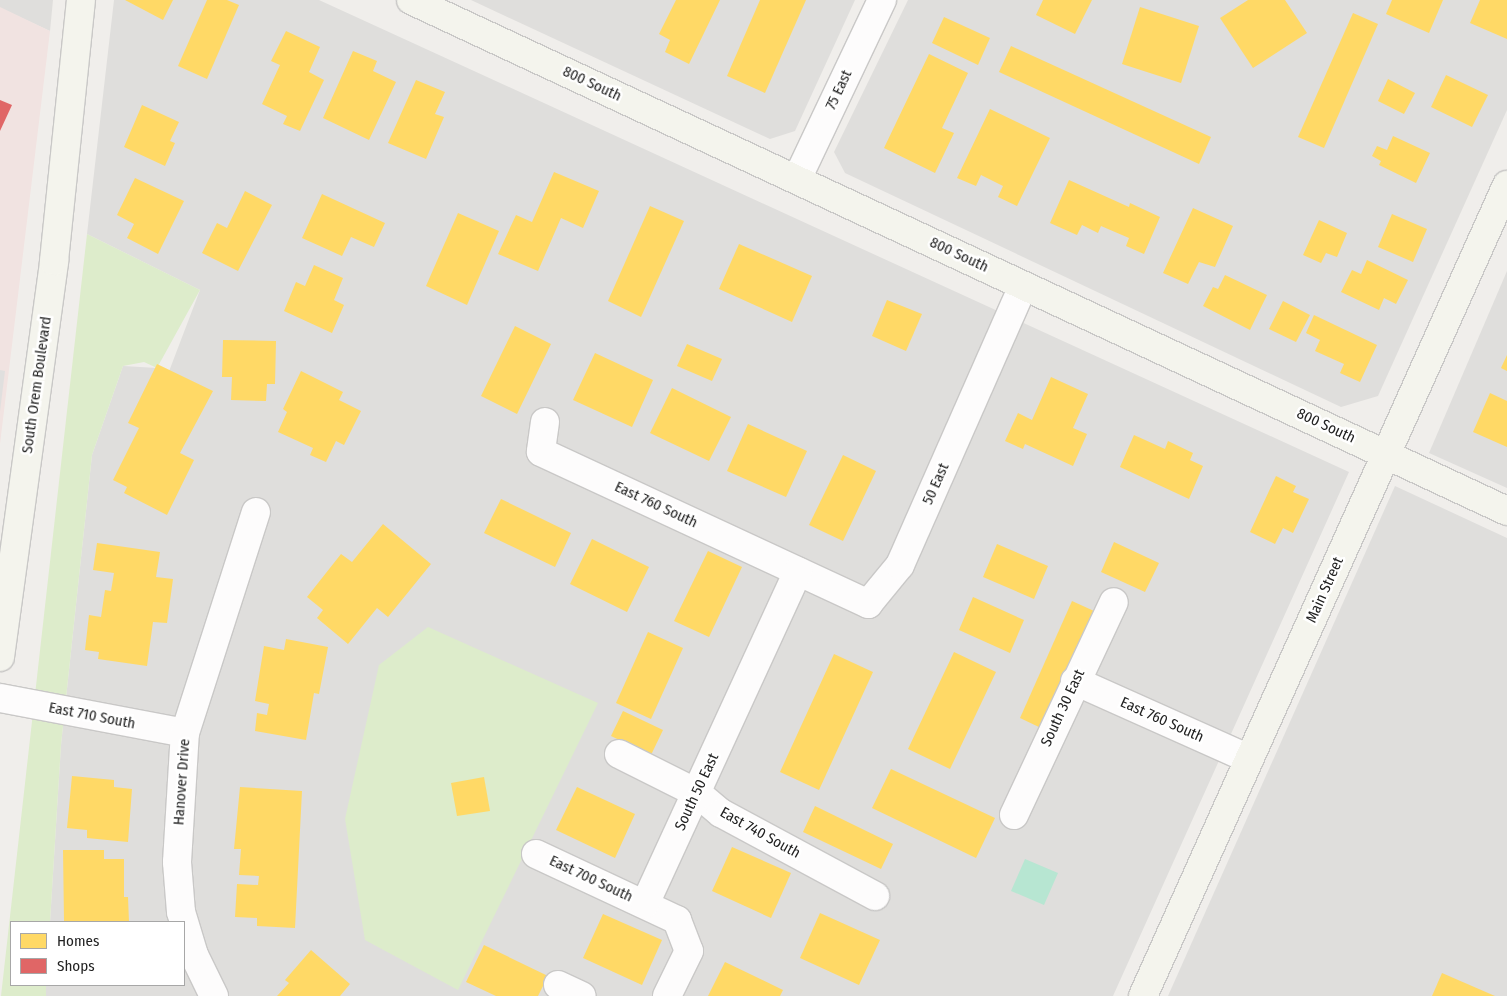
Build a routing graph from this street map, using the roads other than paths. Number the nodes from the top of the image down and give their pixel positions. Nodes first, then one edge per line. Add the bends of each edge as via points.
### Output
1 (81, 0) edge
2 (411, 0) edge
3 (882, 0) edge
4 (797, 180) junction
5 (1507, 185) edge
6 (1023, 286) junction
7 (545, 422) dead end
8 (1387, 454) junction
9 (1507, 511) edge
10 (256, 512) dead end
11 (798, 572) junction
12 (1114, 602) dead end
13 (0, 657) edge
14 (1075, 680) junction
15 (0, 698) edge
16 (185, 733) junction
17 (619, 754) dead end
18 (1249, 759) junction
19 (696, 793) junction
20 (1014, 815) dead end
21 (536, 854) dead end
22 (875, 896) dead end
23 (645, 904) junction
24 (184, 921) edge
25 (185, 925) edge
26 (214, 996) edge
27 (667, 996) edge
28 (1143, 996) edge

1 - 13 street, South Orem Boulevard via 53,270
2 - 4 street, 800 South
3 - 4 street, 75 East
4 - 6 street, 800 South
5 - 8 street, Main Street
6 - 8 street, 800 South
6 - 11 street, 50 East via 900,565 868,604
7 - 11 street, East 760 South via 541,452
8 - 9 street, 800 South
8 - 18 street, Main Street
10 - 16 street, Hanover Drive
11 - 19 street, South 50 East
12 - 14 street, South 30 East
14 - 18 street, East 760 South
14 - 20 street, South 30 East
15 - 16 street, East 710 South
16 - 24 street, Hanover Drive via 177,862
17 - 19 street, East 740 South
18 - 28 street, Main Street
19 - 22 street, East 740 South via 721,813
19 - 23 street, South 50 East
21 - 23 street, East 700 South
23 - 27 street via 677,920 688,950
25 - 26 street, Hanover Drive via 194,955

